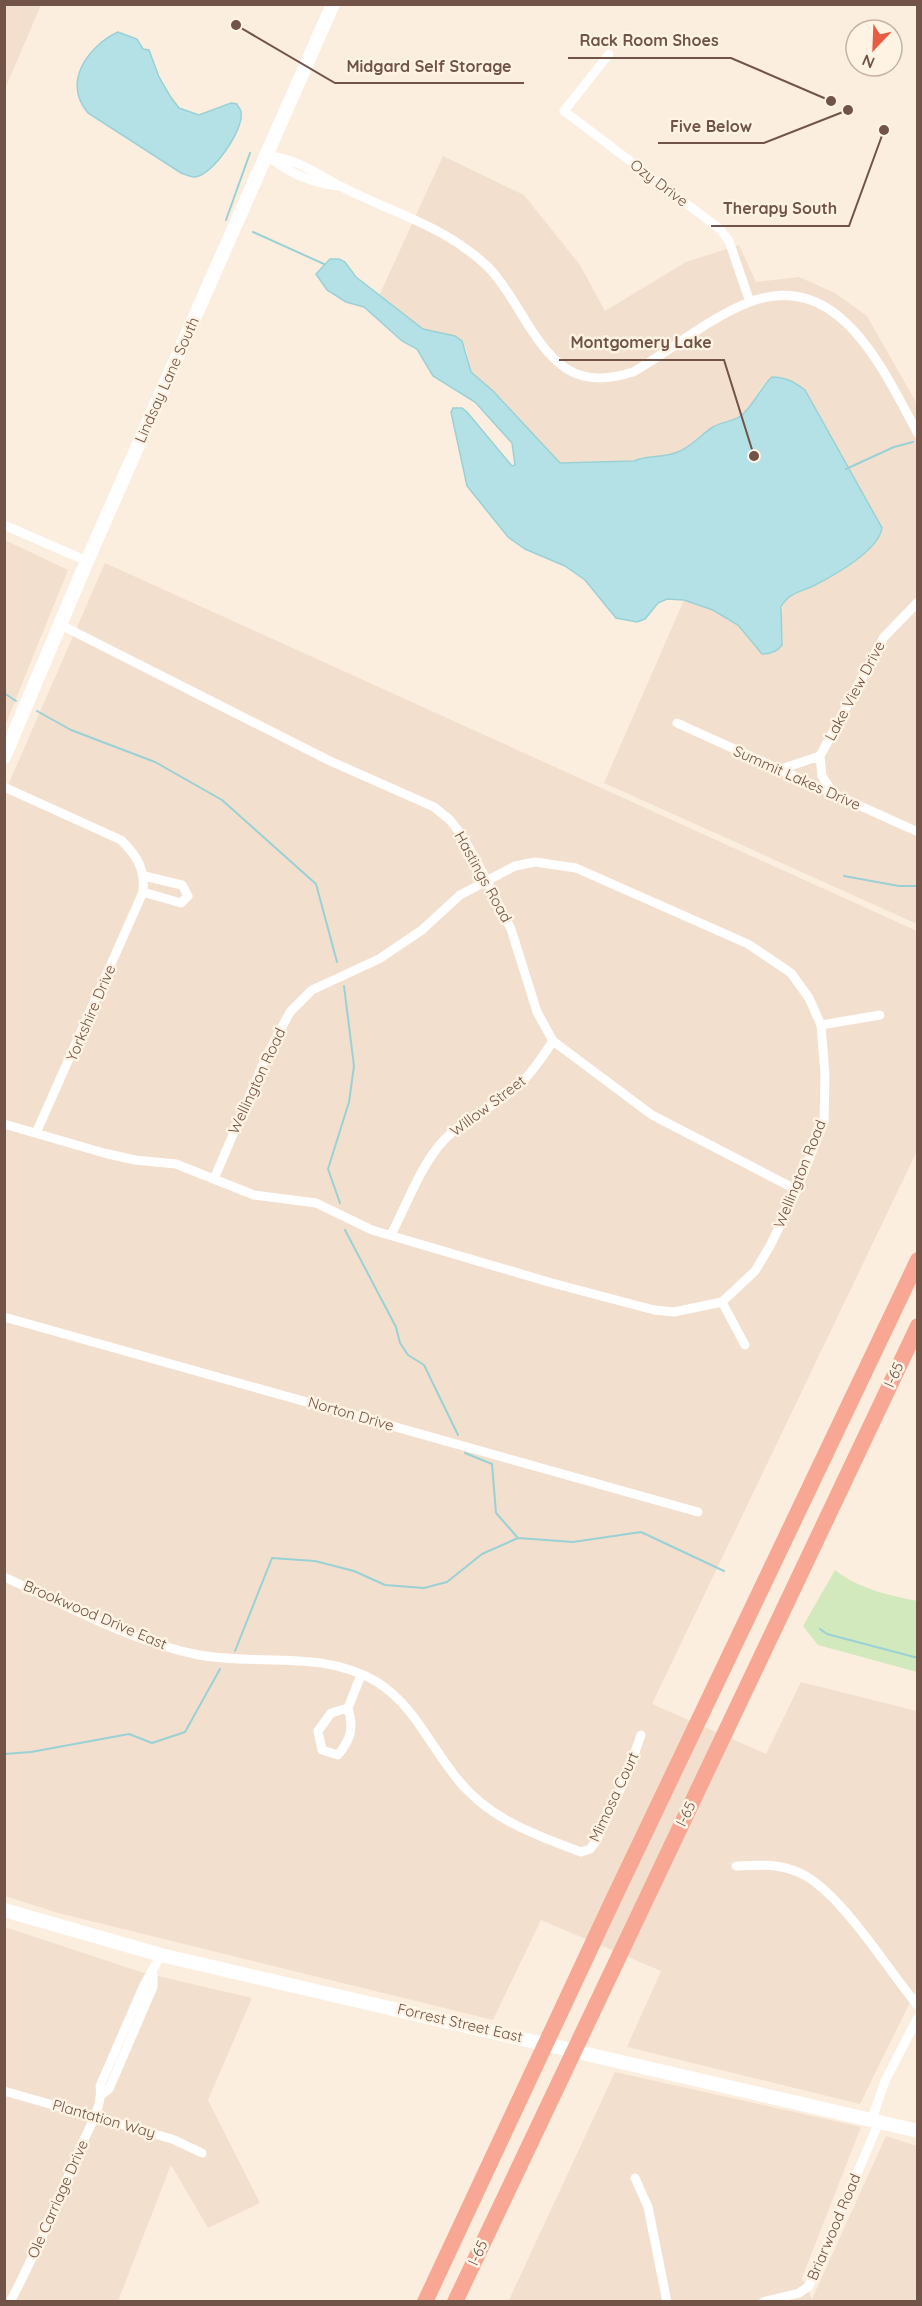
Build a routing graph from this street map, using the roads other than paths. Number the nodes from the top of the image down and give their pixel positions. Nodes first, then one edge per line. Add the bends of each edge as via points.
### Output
1 (333, 4) edge
2 (609, 54) dead end
3 (267, 155) junction
4 (750, 302) junction
5 (918, 434) edge
6 (4, 525) edge
7 (87, 561) junction
8 (918, 602) edge
9 (61, 625) junction
10 (677, 723) dead end
11 (820, 756) junction
12 (4, 757) edge
13 (778, 770) junction
14 (4, 787) edge
15 (835, 796) junction
16 (918, 832) edge
17 (144, 876) junction
18 (486, 879) junction
19 (143, 892) junction
20 (880, 1015) dead end
21 (821, 1025) junction
22 (553, 1041) junction
23 (4, 1124) edge
24 (36, 1133) junction
25 (214, 1179) junction
26 (797, 1190) junction
27 (391, 1235) junction
28 (918, 1260) edge
29 (722, 1302) junction
30 (4, 1317) edge
31 (918, 1326) edge
32 (745, 1345) dead end
33 (698, 1512) dead end
34 (4, 1577) edge
35 (362, 1676) junction
36 (348, 1708) junction
37 (641, 1735) dead end
38 (581, 1852) joint
39 (736, 1866) dead end
40 (4, 1910) edge
41 (161, 1955) junction
42 (918, 2006) edge
43 (918, 2018) edge
44 (4, 2091) edge
45 (94, 2116) junction
46 (875, 2121) junction
47 (918, 2131) edge
48 (202, 2152) dead end
49 (635, 2178) dead end
50 (10, 2301) edge
51 (426, 2301) edge
52 (455, 2301) edge
53 (667, 2301) edge
54 (763, 2301) edge

1 - 3 street, Lindsay Lane South
2 - 4 street, Ozy Drive via 564,111 720,229 729,241
3 - 4 street via 284,169 340,186 438,230 465,247 509,292 557,361 577,374 615,378 633,372
3 - 7 street, Lindsay Lane South
4 - 5 street via 782,296 802,298 824,306 849,323 862,338
6 - 7 street
7 - 9 street, Lindsay Lane South
8 - 11 street, Lake View Drive via 884,637
9 - 12 street, Lindsay Lane South
9 - 18 street, Hastings Road via 330,761 425,802 450,820
10 - 13 street, Summit Lakes Drive
11 - 13 street, Lake View Drive
11 - 15 street, Lake View Drive via 822,776
13 - 15 street, Summit Lakes Drive
14 - 17 street via 121,840 135,854
15 - 16 street, Summit Lakes Drive
17 - 19 street, Yorkshire Drive
17 - 19 street via 182,885 188,896 181,903
18 - 21 street, Wellington Road via 535,862 576,868 605,880 748,944 791,973 809,998
18 - 22 street, Hastings Road via 511,929 537,1012
18 - 25 street, Wellington Road via 387,954 312,990 290,1012 266,1057
19 - 24 street, Yorkshire Drive
20 - 21 street
21 - 26 street, Wellington Road via 824,1121
22 - 26 street, Hastings Road via 652,1115
22 - 27 street, Willow Street via 535,1068 512,1091 444,1140 431,1157
23 - 24 street
24 - 25 street via 135,1160 176,1164
25 - 27 street via 254,1195 316,1203
26 - 29 street, Wellington Road via 755,1271
27 - 29 street via 654,1310 674,1312
28 - 51 highway
29 - 32 street
30 - 33 street, Norton Drive
31 - 52 highway, I-65
34 - 35 street, Brookwood Drive East via 164,1646 200,1655 335,1664
35 - 36 street
35 - 38 street, Brookwood Drive East via 405,1704 452,1773 492,1812 521,1830
36 - 36 street via 332,1713 318,1731 322,1750 338,1755 351,1739
37 - 38 street, Mimosa Court via 596,1841
39 - 42 street via 781,1866 818,1885 855,1925
40 - 41 street, Forrest Street East
41 - 45 street, Ole Carriage Drive via 149,1997
41 - 46 street, Forrest Street East
43 - 46 street, Briarwood Road via 885,2081
44 - 45 street, Plantation Way
45 - 48 street, Plantation Way
45 - 50 street, Ole Carriage Drive via 54,2212
46 - 47 street, Forrest Street East
46 - 54 street, Briarwood Road via 809,2286 800,2293
49 - 53 street via 648,2207

